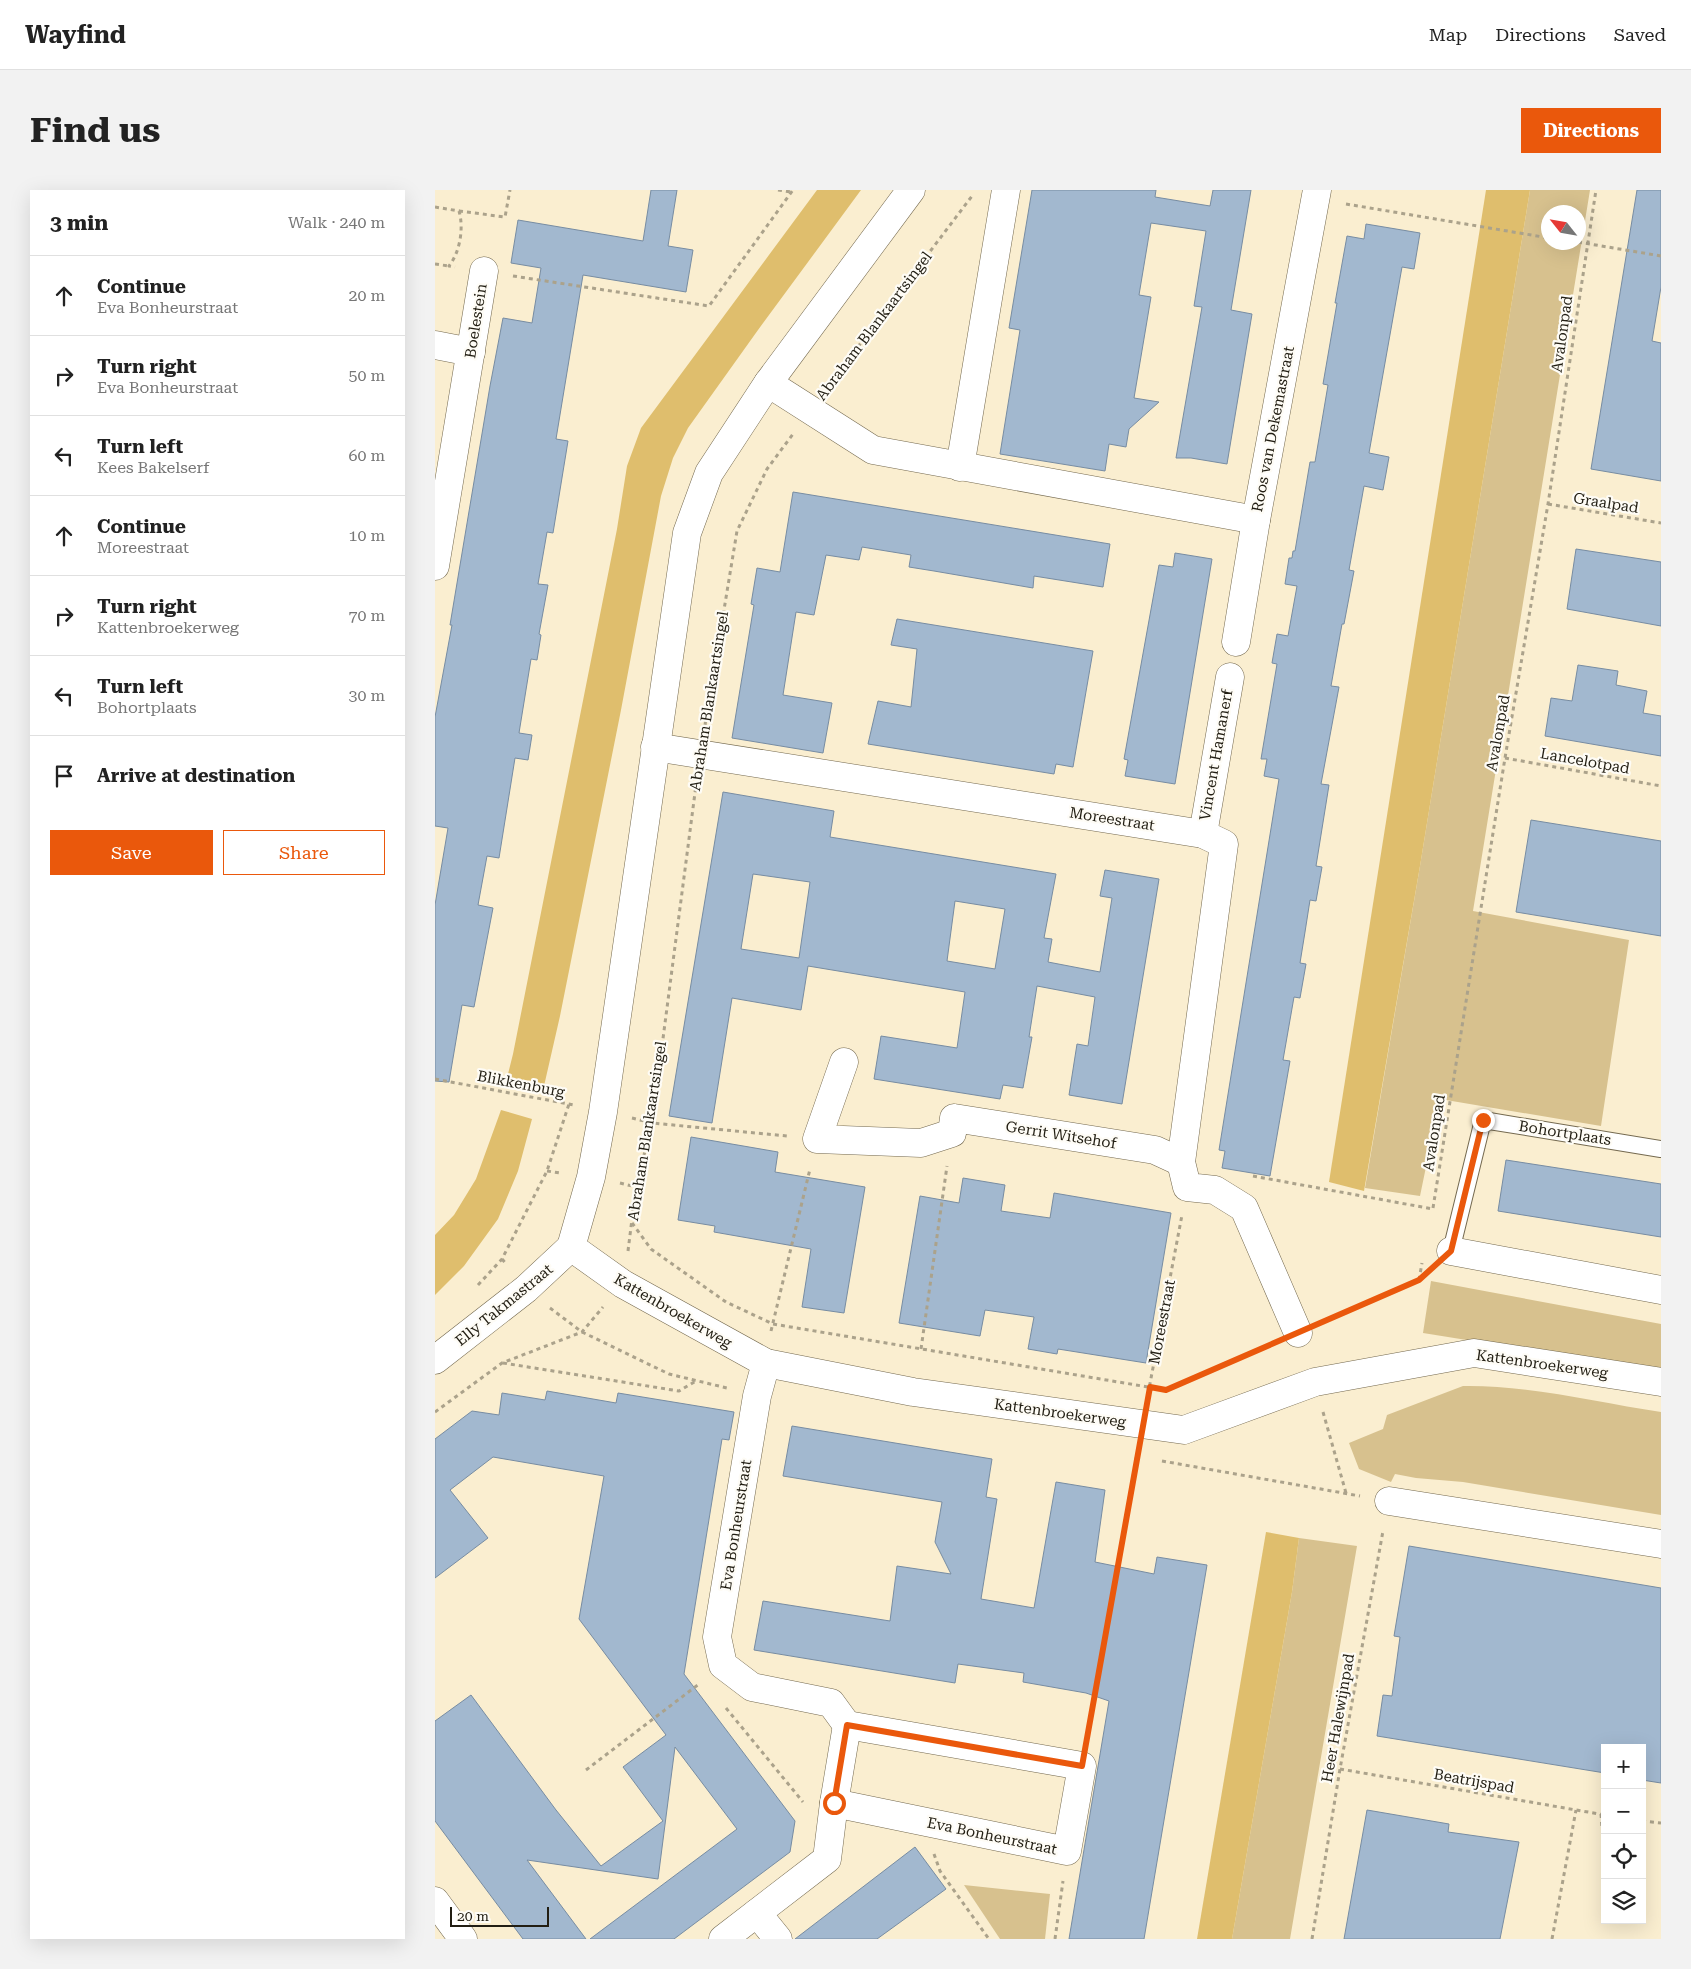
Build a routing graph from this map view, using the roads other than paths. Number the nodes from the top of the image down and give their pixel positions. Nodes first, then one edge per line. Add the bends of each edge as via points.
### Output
1 (911, 190) edge
2 (1006, 190) edge
3 (1316, 194) edge
4 (484, 271) road end
5 (435, 345) edge
6 (471, 352) junction
7 (768, 384) junction
8 (960, 467) junction
9 (1256, 520) junction
10 (435, 566) edge
11 (1236, 642) dead end
12 (1230, 677) dead end
13 (655, 747) junction
14 (1203, 834) junction
15 (843, 1062) dead end
16 (1661, 1149) edge
17 (1184, 1175) junction
18 (571, 1247) junction
19 (1451, 1251) joint
20 (1661, 1290) edge
21 (1299, 1333) road end
22 (435, 1360) edge
23 (766, 1362) junction
24 (1661, 1382) edge
25 (1389, 1501) road end
26 (1661, 1544) edge
27 (847, 1725) junction
28 (834, 1803) junction
29 (435, 1902) edge
30 (757, 1913) junction
31 (463, 1939) edge
32 (723, 1939) edge
33 (778, 1939) edge

1 - 7 street
2 - 8 street
3 - 9 street, Roos van Dekemastraat
4 - 6 street, Boelestein
5 - 6 street
6 - 10 street, Boelestein
7 - 8 street, Roos van Dekemastraat via 873,450
7 - 13 street via 709,473 687,533
8 - 9 street, Roos van Dekemastraat
9 - 11 street
12 - 14 street, Vincent Hamanerf
13 - 14 street, Moreestraat
13 - 18 street via 603,1112 591,1177
14 - 17 street, Moreestraat via 1225,844
15 - 17 street, Gerrit Witsehof via 817,1139 921,1144 952,1133 954,1118 1155,1150
16 - 19 lane, Bohortplaats via 1483,1120
17 - 21 street via 1244,1208
18 - 22 street, Elly Takmastraat via 526,1289
18 - 23 street, Kattenbroekerweg via 623,1284
19 - 20 street
23 - 24 street, Kattenbroekerweg via 913,1392 1184,1430 1315,1382 1474,1353
23 - 27 street, Eva Bonheurstraat via 757,1396 717,1637 723,1666 752,1687 831,1703
25 - 26 street
27 - 28 street
27 - 28 street, Eva Bonheurstraat via 1082,1766 1067,1851
28 - 30 street via 827,1859
29 - 31 street
30 - 32 street
30 - 33 street

